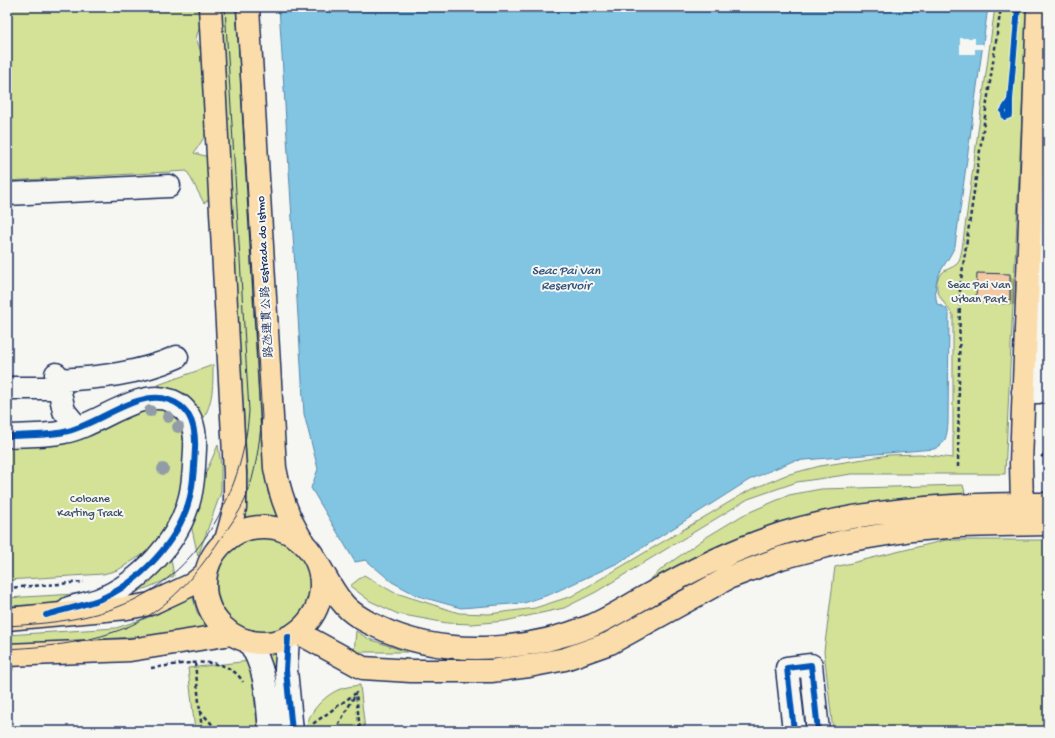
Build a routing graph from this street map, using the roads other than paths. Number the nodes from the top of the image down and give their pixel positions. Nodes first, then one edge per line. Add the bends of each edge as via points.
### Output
1 (210, 7) edge
2 (248, 7) edge
3 (1038, 7) edge
4 (1048, 127) edge
5 (170, 186) dead end
6 (7, 194) edge
7 (177, 357) dead end
8 (57, 380) junction
9 (7, 388) edge
10 (1037, 393) edge
11 (78, 428) junction
12 (7, 436) edge
13 (1022, 504) junction
14 (1048, 504) edge
15 (1048, 524) edge
16 (226, 540) junction
17 (303, 542) junction
18 (317, 562) junction
19 (206, 573) junction
20 (46, 615) junction
21 (7, 618) edge
22 (293, 635) junction
23 (240, 638) junction
24 (7, 655) edge
25 (270, 731) edge
26 (292, 731) edge
27 (794, 731) edge
28 (818, 731) edge

1 - 16 main road via 235,473 235,508
2 - 17 main road, 路氹連貫公路 Estrada do Istmo via 275,468 286,512
3 - 10 main road
4 - 10 street via 1041,267 1045,282
5 - 6 street
7 - 8 street via 135,371
8 - 9 street
8 - 11 street via 64,411
10 - 13 main road via 1020,474
11 - 12 street via 65,432
11 - 20 street via 141,401 155,397 169,399 182,406 190,417 195,438 194,479 190,498 176,533 143,571 99,599
13 - 14 main road
13 - 18 main road via 908,510 785,533 745,546 698,568 590,626 538,642 490,648 441,646 409,640 361,619 342,603
15 - 22 main road via 912,530 845,541 781,558 728,578 610,642 565,659 529,666 490,671 363,668
16 - 17 main road via 240,531 256,527 273,527 289,532
16 - 19 main road via 213,555
17 - 18 main road
18 - 22 main road via 322,577 322,593 309,622
19 - 20 main road via 193,584 150,604
19 - 23 main road via 205,588 214,615
20 - 21 main road
22 - 23 main road via 276,642 262,643
22 - 26 street via 286,670
23 - 24 main road via 130,650
23 - 25 street via 257,653 263,669
27 - 28 street via 787,668 810,665

